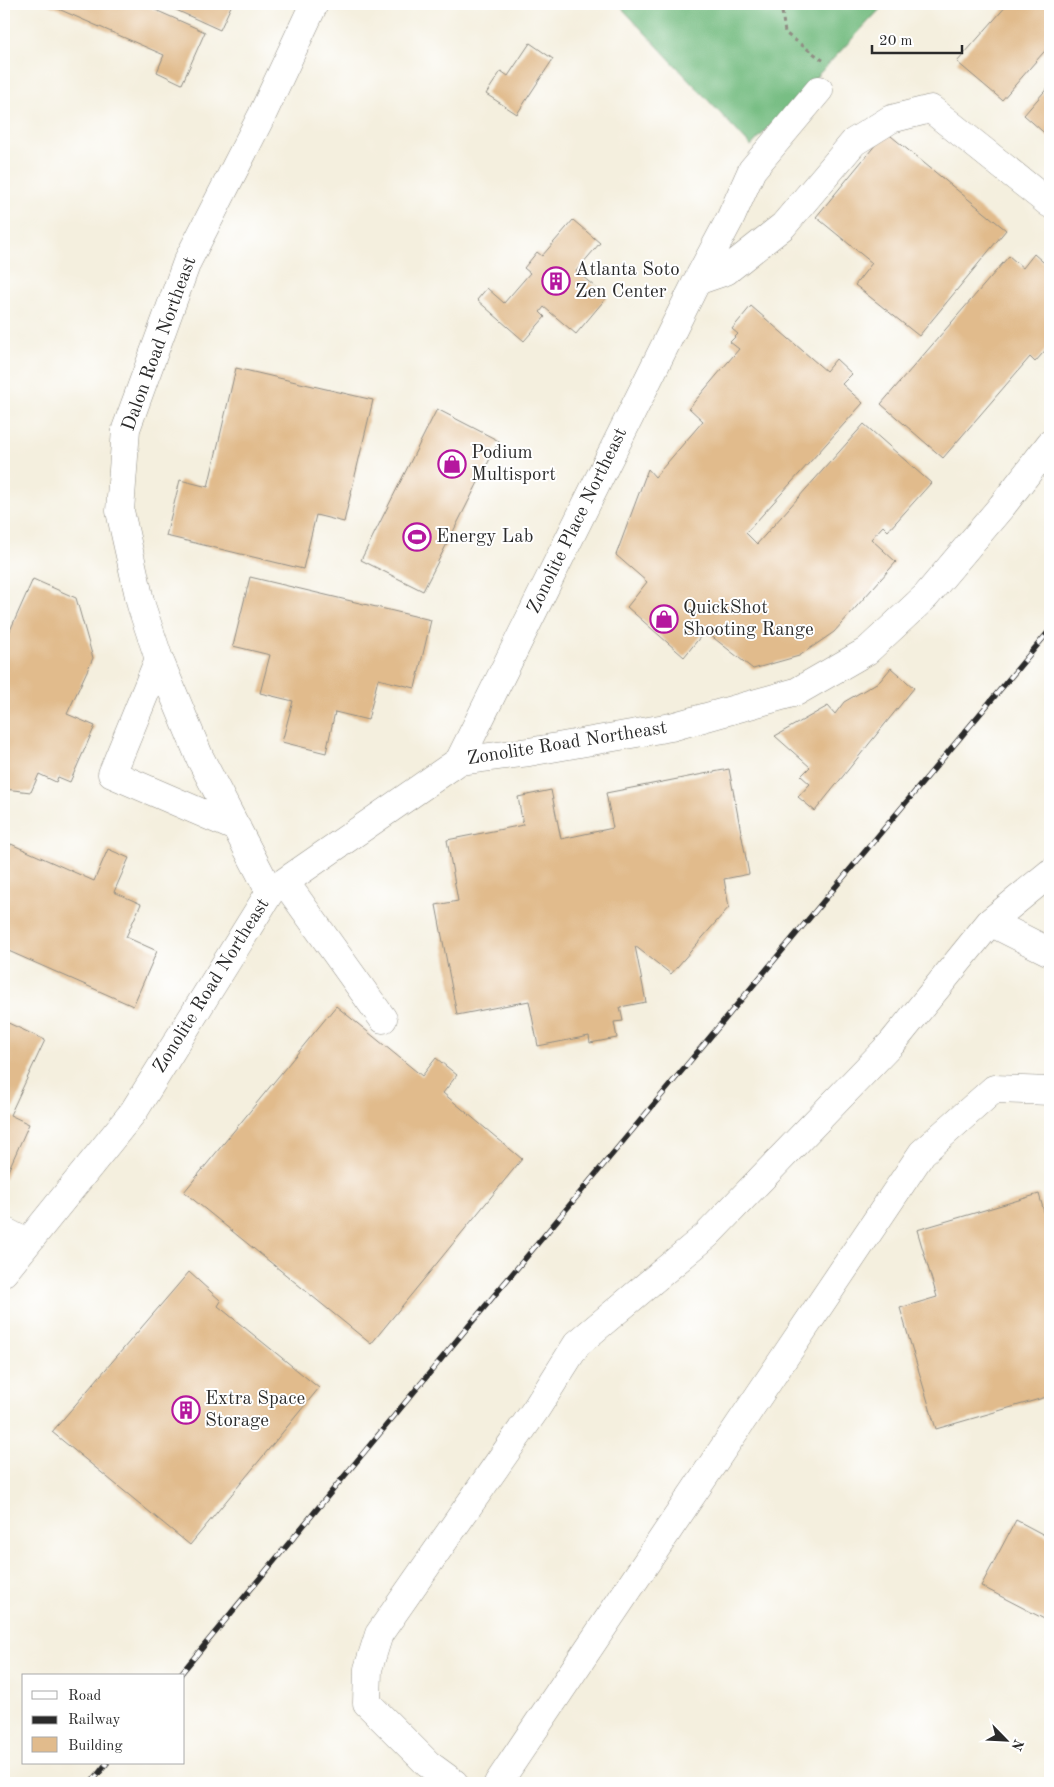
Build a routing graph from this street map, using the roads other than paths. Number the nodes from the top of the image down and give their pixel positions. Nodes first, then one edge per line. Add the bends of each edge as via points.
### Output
1 (314, 4) edge
2 (823, 79) road end
3 (1050, 204) edge
4 (697, 281) junction
5 (1050, 444) edge
6 (159, 659) junction
7 (459, 761) junction
8 (237, 828) junction
9 (1050, 873) edge
10 (278, 887) junction
11 (990, 922) junction
12 (1050, 952) edge
13 (383, 1019) dead end
14 (1050, 1091) edge
15 (16, 1237) edge
16 (4, 1272) edge
17 (454, 1783) edge
18 (498, 1783) edge

1 - 6 street, Dalon Road Northeast via 187,262 126,429 120,511 141,605
2 - 4 street, Zonolite Place Northeast via 752,170
3 - 4 street via 931,109 891,119 854,142 783,226 726,271
4 - 7 street, Zonolite Place Northeast
5 - 7 street, Zonolite Road Northeast via 926,596 867,651 796,692 672,727
6 - 8 street, Dalon Road Northeast via 200,758
6 - 8 street via 112,774
7 - 10 street, Zonolite Road Northeast
8 - 10 street, Dalon Road Northeast
9 - 11 street
10 - 13 street, Dalon Road Northeast
10 - 15 street, Zonolite Road Northeast via 134,1111
11 - 12 street
11 - 17 street via 892,1043 707,1235 577,1344 536,1409 380,1634 368,1669 367,1703 428,1764
14 - 18 street via 994,1089 922,1153
15 - 16 street, Zonolite Road Northeast

